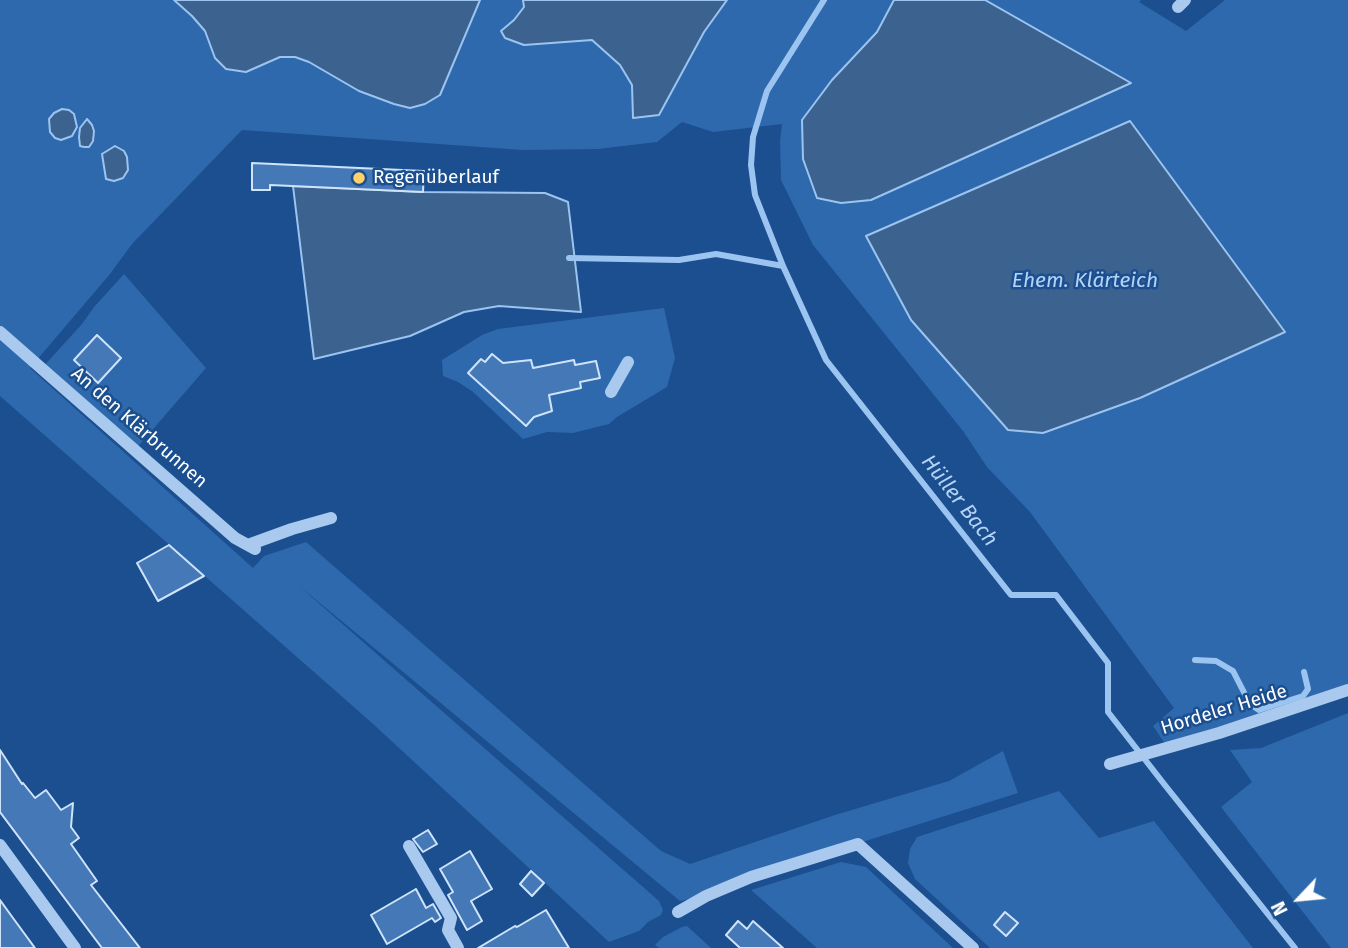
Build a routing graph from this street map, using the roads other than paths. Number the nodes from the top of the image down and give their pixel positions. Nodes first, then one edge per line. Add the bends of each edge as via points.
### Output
1 (0, 332) edge
2 (628, 362) dead end
3 (611, 392) dead end
4 (331, 518) dead end
5 (1348, 690) edge
6 (1110, 764) dead end
7 (0, 845) edge
8 (409, 846) dead end
9 (678, 912) dead end
10 (75, 948) edge
11 (458, 948) edge
12 (972, 948) edge

1 - 4 street, An den Klärbrunnen via 235,538 252,547
2 - 3 street
5 - 6 street, Hordeler Heide
7 - 10 street
8 - 11 street via 451,918 448,930
9 - 12 street via 751,877 858,844

